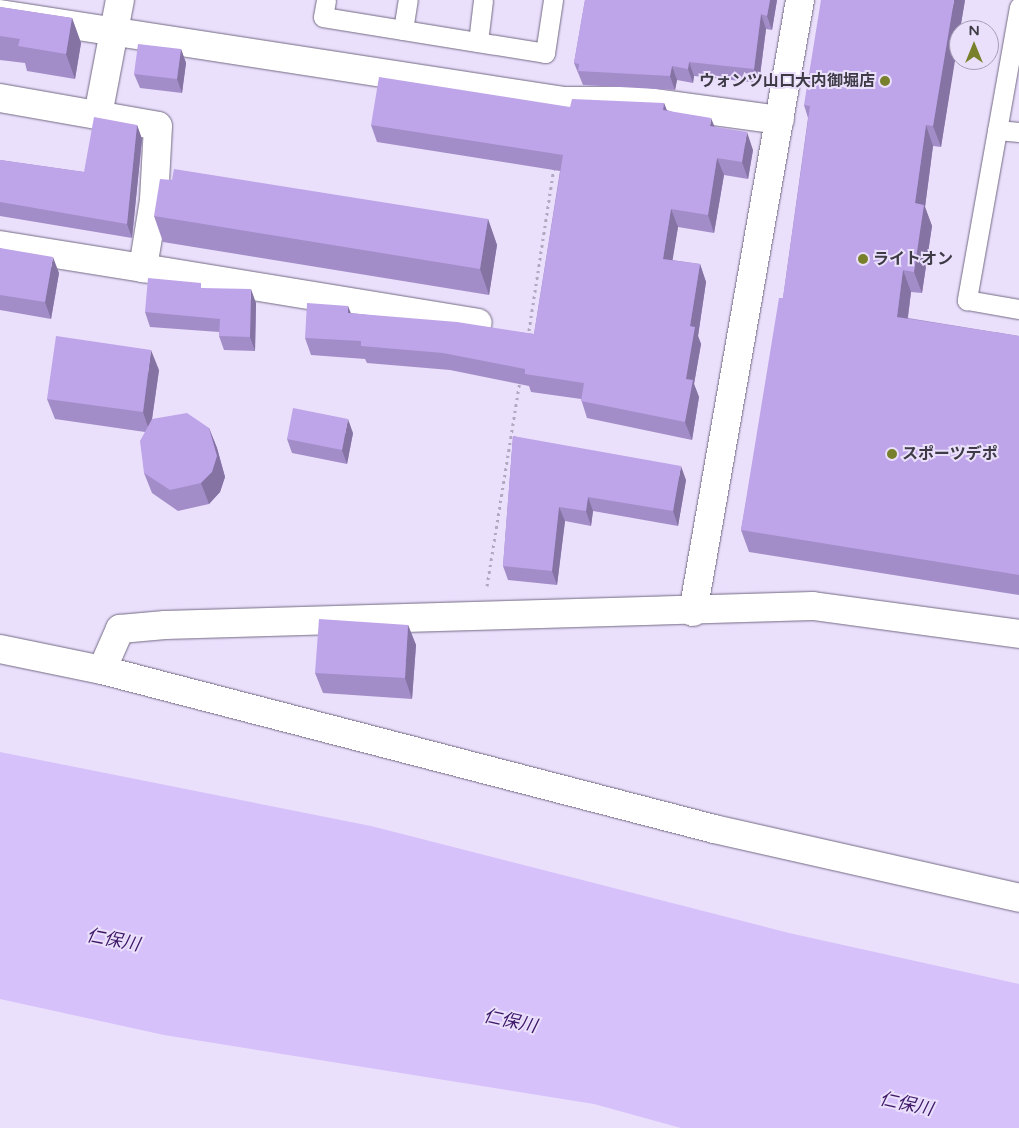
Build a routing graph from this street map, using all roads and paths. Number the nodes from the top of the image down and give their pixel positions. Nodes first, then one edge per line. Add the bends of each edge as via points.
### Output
1 (120, 0) edge
2 (326, 0) edge
3 (408, 0) edge
4 (483, 0) edge
5 (553, 0) edge
6 (800, 0) edge
7 (1019, 7) edge
8 (0, 14) edge
9 (403, 30) junction
10 (116, 33) junction
11 (478, 42) junction
12 (0, 98) edge
13 (98, 115) junction
14 (780, 120) junction
15 (997, 130) junction
16 (1019, 132) edge
17 (556, 159) edge
18 (0, 245) edge
19 (143, 268) junction
20 (1019, 309) edge
21 (478, 323) edge
22 (528, 340) edge
23 (521, 376) edge
24 (693, 612) junction
25 (482, 619) junction
26 (1019, 634) edge
27 (0, 649) edge
28 (102, 670) junction
29 (1019, 898) edge

1 - 10 street
2 - 9 lane via 324,18
3 - 9 lane
4 - 11 lane
5 - 11 lane via 545,53
6 - 14 street
7 - 15 lane
8 - 10 street
9 - 11 lane
10 - 13 street
10 - 14 street via 564,101 640,101
12 - 13 street
13 - 19 street via 158,126 154,200
14 - 24 street
15 - 16 lane
15 - 20 lane via 967,300
17 - 22 path
18 - 19 street
19 - 21 street
23 - 25 path
24 - 25 street
24 - 26 street via 813,606
25 - 28 street via 120,629
27 - 28 street
28 - 29 street via 714,829

